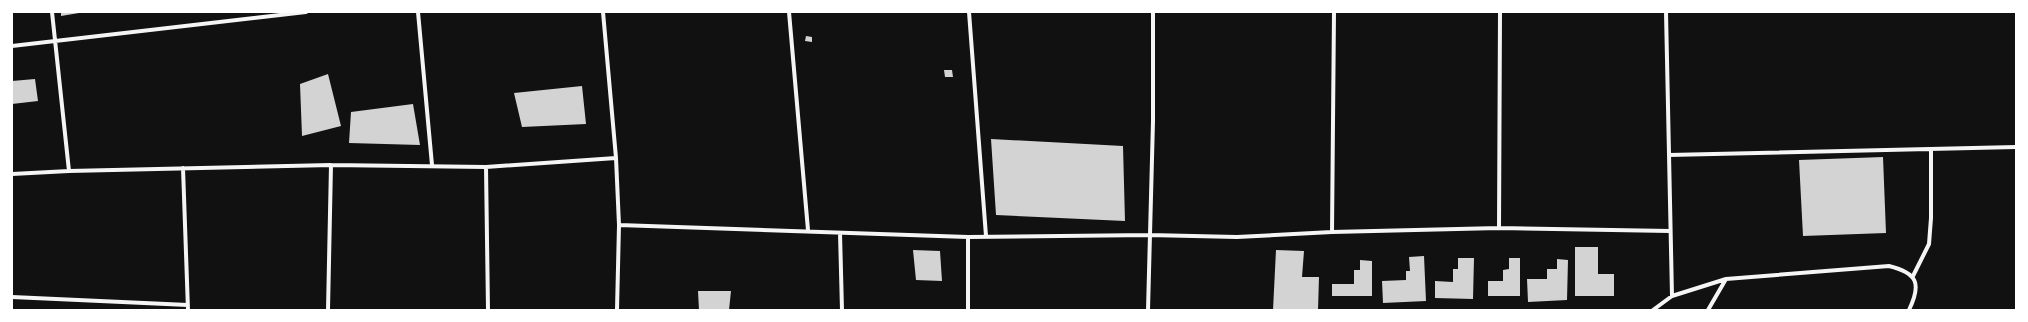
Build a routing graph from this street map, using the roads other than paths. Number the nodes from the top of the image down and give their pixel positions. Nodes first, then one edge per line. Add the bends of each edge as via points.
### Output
1 (52, 12) edge
2 (306, 12) edge
3 (418, 12) edge
4 (603, 12) edge
5 (789, 12) edge
6 (969, 12) edge
7 (1152, 12) edge
8 (1334, 12) edge
9 (1500, 12) edge
10 (1666, 12) edge
11 (56, 42) junction
12 (12, 46) edge
13 (2016, 147) edge
14 (1931, 149) junction
15 (1669, 155) junction
16 (616, 158) junction
17 (331, 165) junction
18 (432, 165) junction
19 (486, 167) junction
20 (182, 168) junction
21 (69, 171) junction
22 (12, 174) edge
23 (619, 225) junction
24 (1499, 228) junction
25 (808, 230) junction
26 (1670, 231) junction
27 (1332, 232) junction
28 (840, 233) junction
29 (1149, 235) junction
30 (986, 236) junction
31 (968, 237) junction
32 (1913, 276) junction
33 (1726, 279) junction
34 (1672, 296) junction
35 (12, 297) edge
36 (188, 308) edge
37 (328, 310) edge
38 (488, 310) edge
39 (617, 310) edge
40 (842, 310) edge
41 (968, 310) edge
42 (1148, 310) edge
43 (1653, 310) edge
44 (1708, 310) edge
45 (1909, 310) edge

1 - 11 street
2 - 11 street
3 - 18 street
4 - 16 street
5 - 25 street
6 - 30 street
7 - 29 street via 1153,120
8 - 27 street
9 - 24 street
10 - 15 street
11 - 12 street
11 - 21 street
13 - 14 street
14 - 15 street
14 - 32 street via 1929,244
15 - 26 street
16 - 19 street
16 - 23 street
17 - 18 street
17 - 20 street
17 - 37 street
18 - 19 street
19 - 38 street
20 - 21 street
20 - 36 street
21 - 22 street
23 - 25 street
23 - 39 street
24 - 26 street
24 - 27 street
25 - 28 street
26 - 34 street
27 - 29 street via 1237,237
28 - 31 street
28 - 40 street
29 - 30 street
29 - 42 street
30 - 31 street
31 - 41 street
32 - 33 street via 1903,269 1889,266
32 - 45 street via 1916,283 1914,300
33 - 34 street
33 - 44 street
34 - 43 street
35 - 36 street

